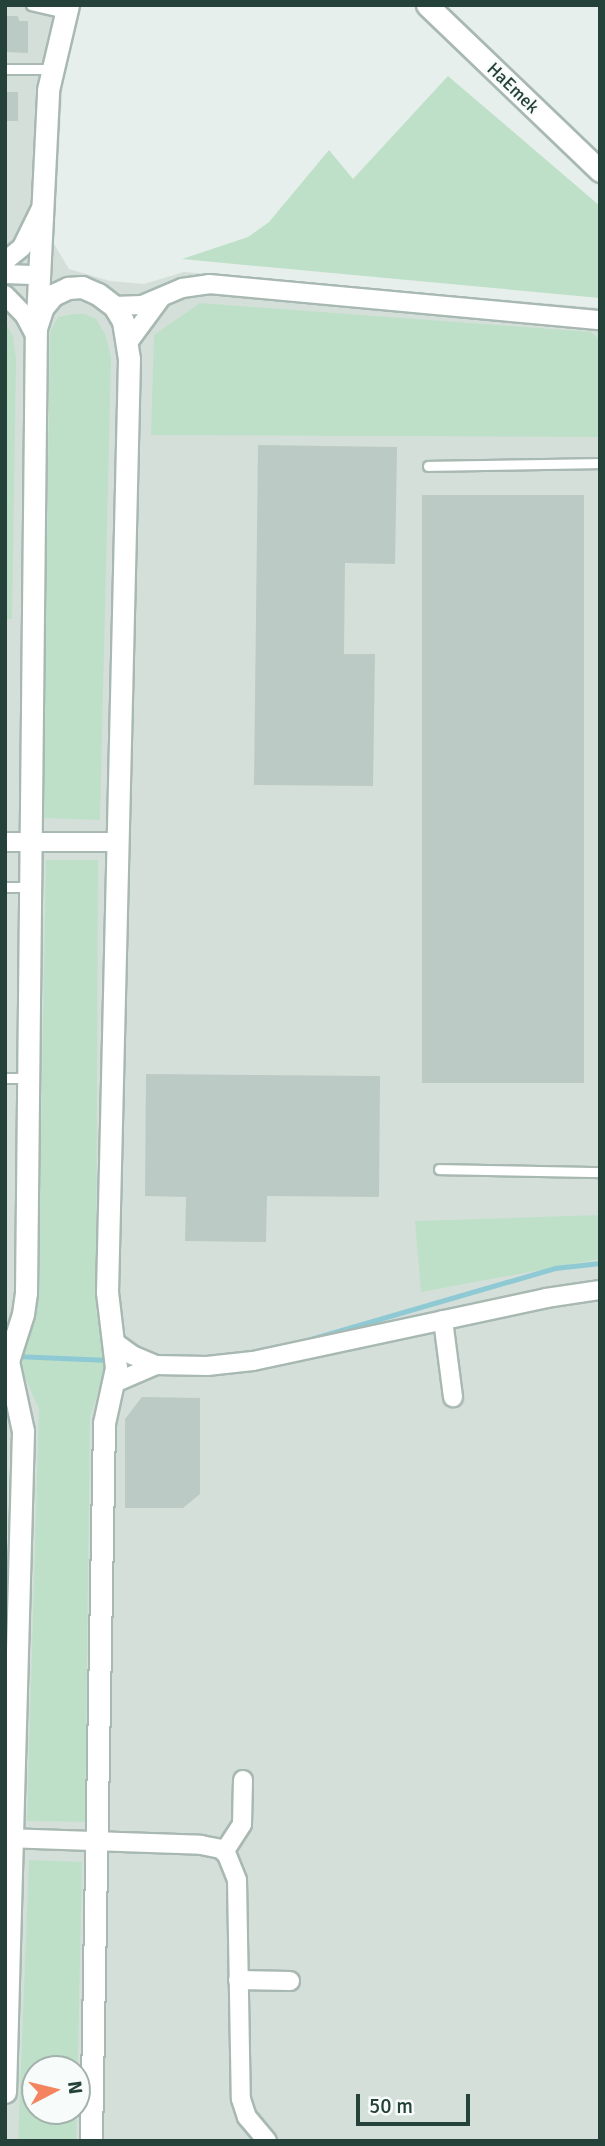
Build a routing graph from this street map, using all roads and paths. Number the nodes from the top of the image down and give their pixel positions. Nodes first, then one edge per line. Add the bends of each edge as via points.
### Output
1 (31, 5) edge
2 (427, 5) edge
3 (67, 9) edge
4 (5, 69) edge
5 (51, 69) junction
6 (600, 171) edge
7 (42, 205) junction
8 (5, 261) edge
9 (5, 274) edge
10 (39, 275) junction
11 (82, 287) junction
12 (5, 295) edge
13 (162, 296) junction
14 (114, 306) junction
15 (600, 320) edge
16 (36, 332) junction
17 (127, 344) junction
18 (600, 463) edge
19 (428, 466) dead end
20 (5, 842) edge
21 (31, 842) junction
22 (117, 842) junction
23 (5, 887) edge
24 (30, 887) junction
25 (5, 1078) edge
26 (28, 1079) junction
27 (439, 1169) dead end
28 (600, 1172) edge
29 (600, 1290) edge
30 (443, 1320) junction
31 (10, 1339) edge
32 (113, 1341) junction
33 (156, 1365) junction
34 (10, 1383) edge
35 (113, 1384) junction
36 (453, 1397) dead end
37 (12, 1603) edge
38 (243, 1780) dead end
39 (9, 1838) edge
40 (98, 1840) junction
41 (223, 1852) junction
42 (238, 1980) junction
43 (290, 1981) dead end
44 (6, 2052) edge
45 (5, 2092) edge
46 (92, 2141) edge
47 (267, 2141) edge

1 - 3 lane
2 - 6 street, HaEmek
3 - 5 street
4 - 5 lane
5 - 7 street
7 - 8 street via 22,247
7 - 10 street
9 - 10 street
10 - 11 street via 60,276
10 - 16 street
11 - 14 street
11 - 16 street via 53,295 43,307
12 - 16 street
13 - 14 street via 142,305
13 - 15 street via 209,285
13 - 17 street
14 - 17 street via 123,321
16 - 21 street
17 - 22 street
18 - 19 lane
20 - 21 street
21 - 22 street
21 - 24 street
22 - 32 street via 107,1293
23 - 24 lane
24 - 26 street
25 - 26 lane
26 - 31 street via 26,1292
27 - 28 lane
29 - 30 street
30 - 33 street via 253,1360 207,1366
30 - 36 street
31 - 34 street
32 - 33 street
32 - 35 street
33 - 35 street
34 - 37 street via 23,1430
35 - 40 street via 104,1423
37 - 39 street
38 - 41 street via 242,1824
39 - 40 street
39 - 44 street
40 - 41 street via 201,1845
40 - 46 street
41 - 42 street via 237,1880
42 - 43 street
42 - 47 street via 241,2099 247,2117
44 - 45 street

